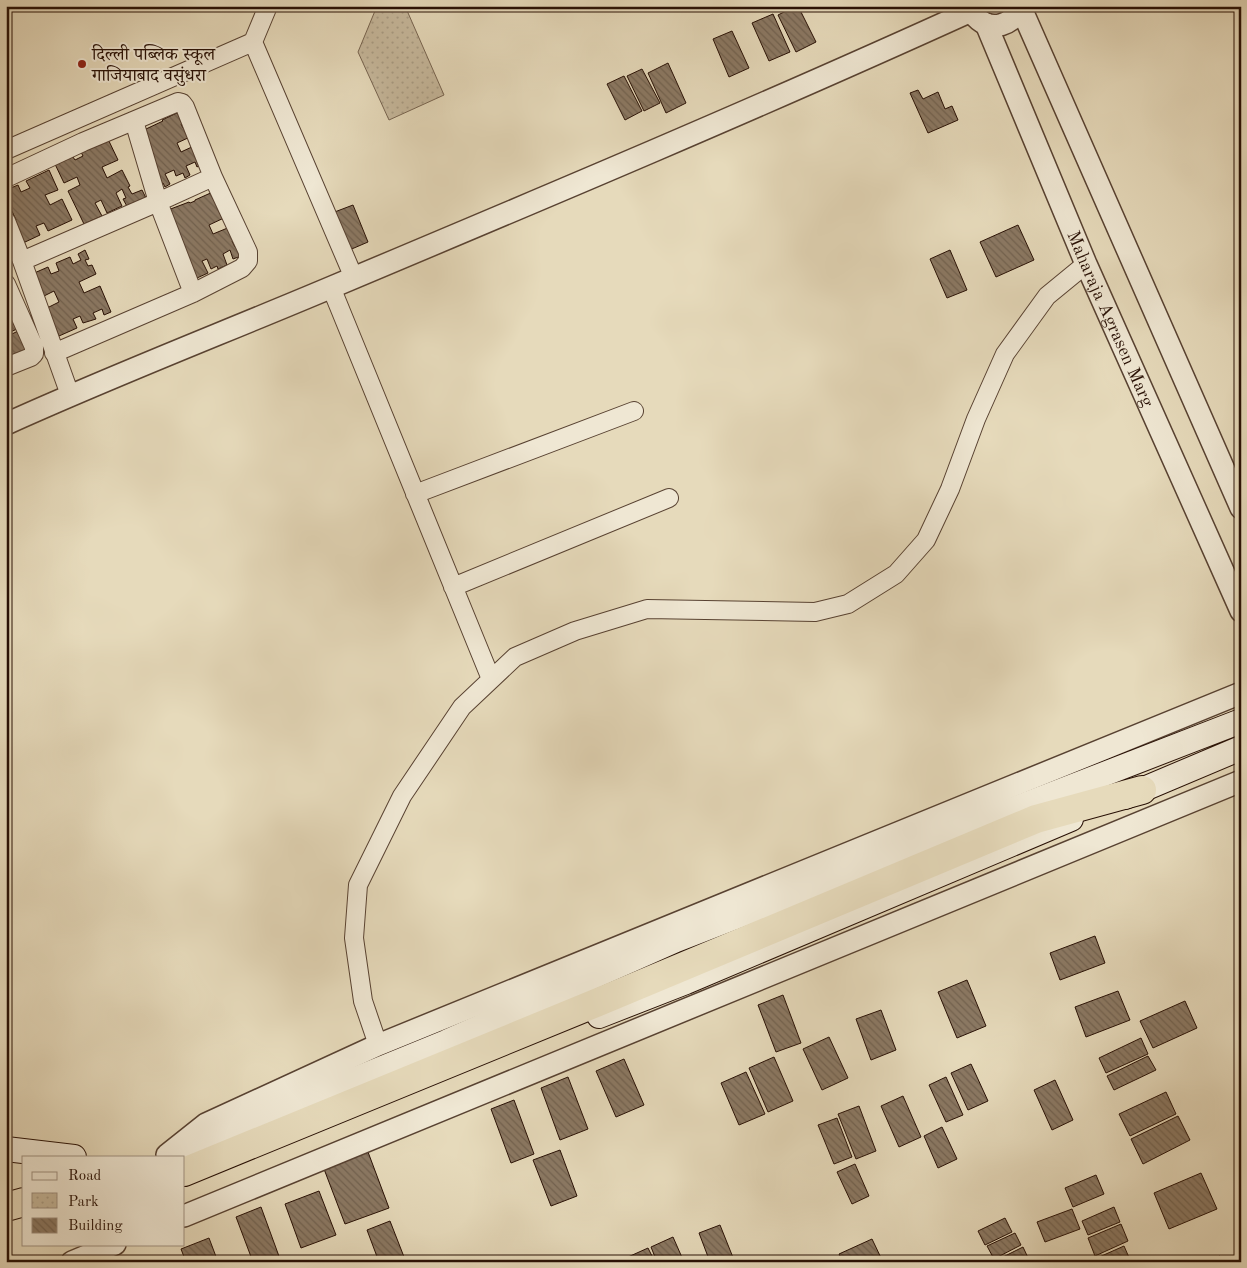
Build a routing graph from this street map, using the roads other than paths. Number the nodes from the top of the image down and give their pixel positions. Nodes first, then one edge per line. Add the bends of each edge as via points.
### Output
1 (268, 6) edge
2 (1021, 7) edge
3 (975, 14) edge
4 (253, 42) junction
5 (134, 122) junction
6 (6, 150) edge
7 (213, 177) junction
8 (6, 178) edge
9 (158, 202) junction
10 (6, 221) edge
11 (22, 261) junction
12 (1086, 264) junction
13 (354, 278) junction
14 (6, 284) edge
15 (331, 288) junction
16 (193, 293) junction
17 (54, 353) junction
18 (6, 367) edge
19 (70, 395) junction
20 (634, 411) dead end
21 (6, 424) edge
22 (415, 494) junction
23 (669, 498) dead end
24 (1241, 508) edge
25 (453, 587) junction
26 (1241, 610) edge
27 (491, 679) junction
28 (1241, 693) edge
29 (1241, 721) edge
30 (1241, 748) edge
31 (1241, 781) edge
32 (1142, 790) junction
33 (378, 1045) junction
34 (6, 1149) edge
35 (66, 1156) edge
36 (166, 1156) edge
37 (178, 1156) edge
38 (185, 1172) edge
39 (185, 1183) edge
40 (6, 1196) edge
41 (22, 1196) edge
42 (22, 1203) edge
43 (6, 1207) edge
44 (185, 1216) edge
45 (110, 1246) edge
46 (72, 1262) edge

1 - 4 street
2 - 3 street via 1017,15 1003,25 995,26
2 - 24 street
3 - 12 street, Maharaja Agrasen Marg
3 - 13 street
4 - 6 street
4 - 13 street
5 - 7 street via 182,103
5 - 8 street
5 - 9 street
7 - 9 street
7 - 16 street via 248,252 248,261 242,268
9 - 11 street
9 - 16 street
10 - 11 street
11 - 17 street
12 - 26 street, Maharaja Agrasen Marg
12 - 27 street via 1047,296 1005,354 926,540 896,574 848,604 814,612 647,609 576,631 515,657
13 - 15 street
14 - 18 street via 34,347 31,357
15 - 19 street
15 - 22 street
16 - 17 street
17 - 19 street
19 - 21 street
20 - 22 street
22 - 25 street
23 - 25 street
25 - 27 street
27 - 33 street via 462,707 402,796 358,885 354,938 363,1001
28 - 33 street
29 - 37 main road via 676,940 446,1042 223,1133
30 - 32 main road
31 - 44 street
32 - 38 highway via 1036,819
32 - 39 main road via 686,982
33 - 36 street via 206,1124
34 - 35 main road
40 - 41 main road
42 - 43 highway
45 - 46 street

